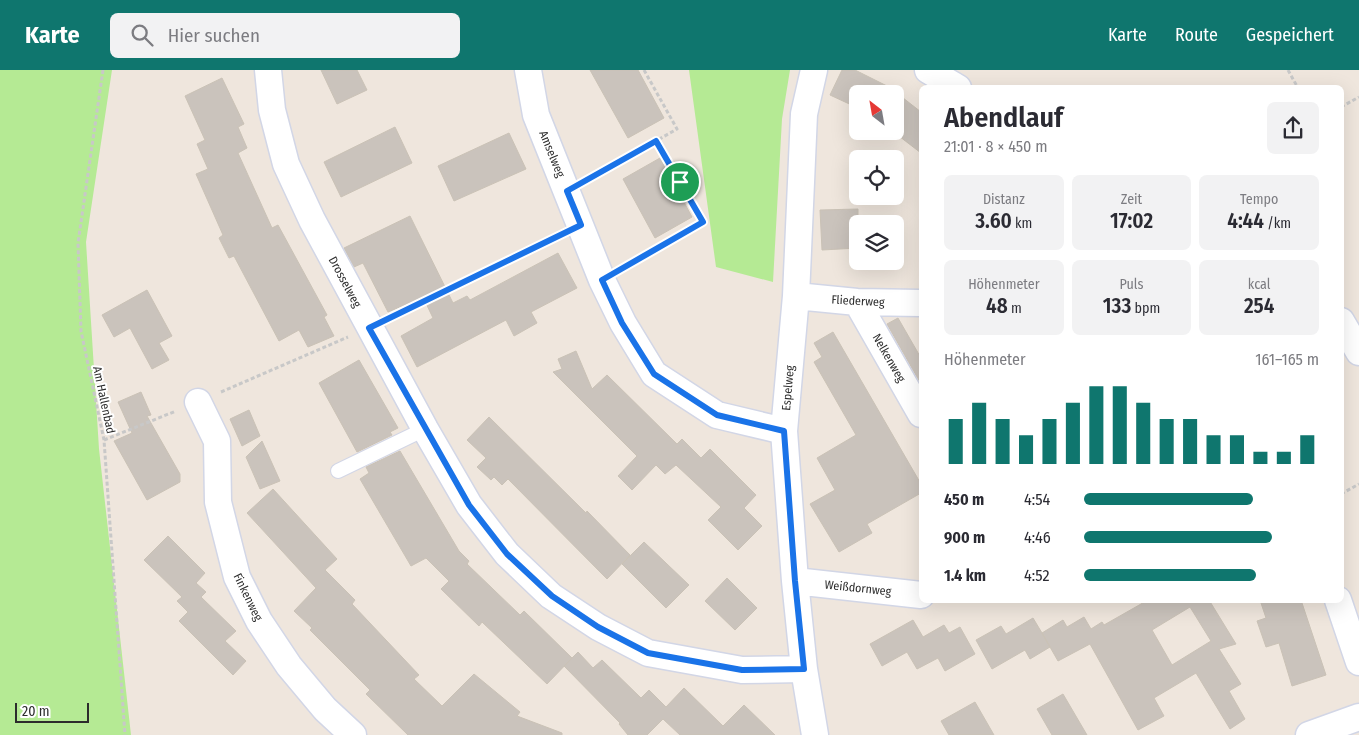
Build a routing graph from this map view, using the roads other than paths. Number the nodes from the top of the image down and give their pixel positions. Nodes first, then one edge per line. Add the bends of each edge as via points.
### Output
1 (268, 70) edge
2 (528, 70) edge
3 (814, 70) edge
4 (928, 70) edge
5 (953, 85) edge
6 (796, 296) junction
7 (857, 302) junction
8 (919, 303) edge
9 (1344, 326) edge
10 (1359, 352) edge
11 (198, 402) road end
12 (919, 410) edge
13 (425, 429) junction
14 (784, 431) junction
15 (338, 471) dead end
16 (795, 581) junction
17 (919, 595) edge
18 (1339, 603) edge
19 (1359, 662) edge
20 (804, 669) junction
21 (1359, 717) edge
22 (353, 735) edge
23 (815, 735) edge
24 (1309, 735) edge

1 - 13 street, Drosselweg via 272,110 286,164 312,220
2 - 14 street, Amselweg via 536,115 602,280 622,323 654,374 717,415
3 - 6 street, Espelweg via 804,114
4 - 5 street
6 - 7 street, Fliederweg
6 - 14 street, Espelweg
7 - 8 street, Fliederweg
7 - 12 street, Nelkenweg
9 - 10 street
11 - 22 street, Finkenweg via 217,441 218,502 237,577 259,621 289,666
13 - 15 lane
13 - 20 street, Drosselweg via 469,505 507,554 552,596 598,627 648,653 742,670
14 - 16 street, Espelweg
16 - 17 street, Weißdornweg
16 - 20 street, Espelweg
18 - 19 street
20 - 23 street, Espelweg
21 - 24 street

